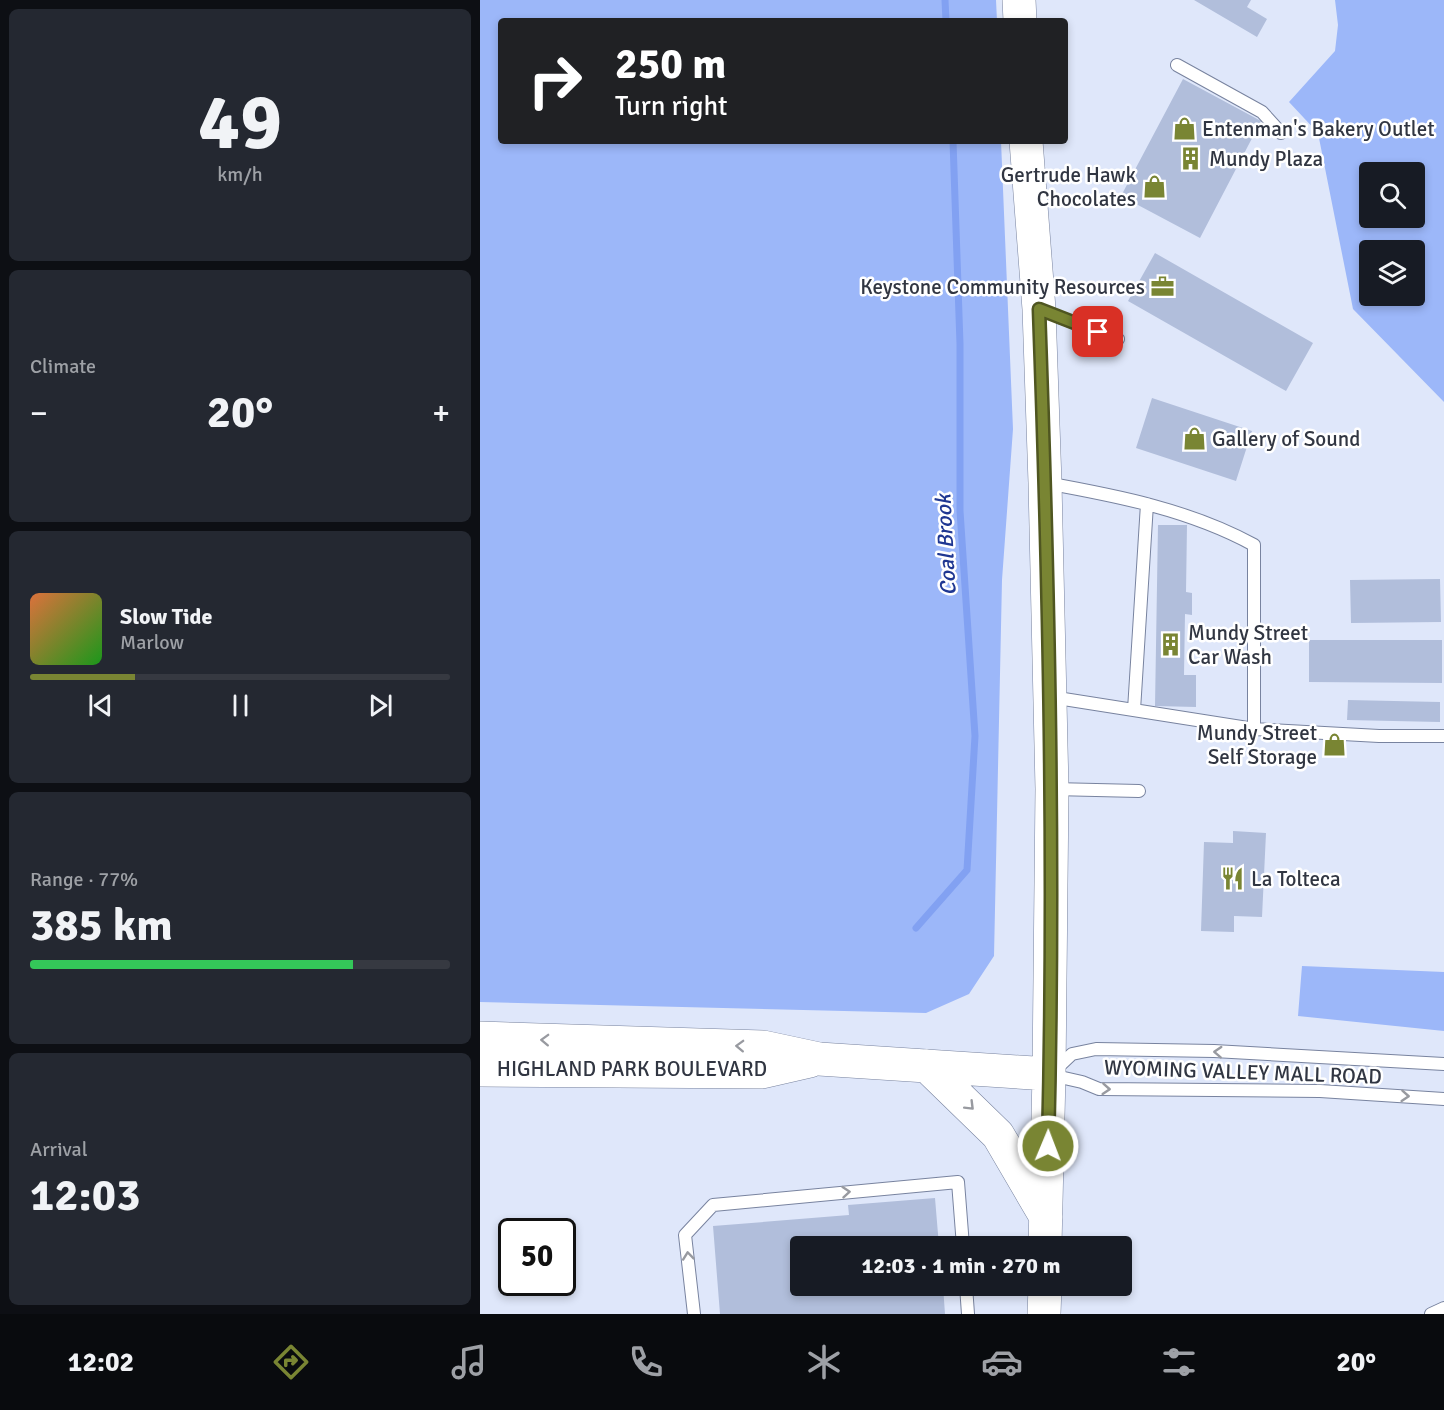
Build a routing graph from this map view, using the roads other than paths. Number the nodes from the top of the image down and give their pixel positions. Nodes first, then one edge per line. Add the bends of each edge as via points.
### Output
1 (1019, 0) edge
2 (1020, 18) edge
3 (1177, 66) dead end
4 (1281, 133) dead end
5 (1026, 144) edge
6 (1039, 309) junction
7 (1118, 339) dead end
8 (1045, 483) junction
9 (1147, 504) junction
10 (1050, 697) junction
11 (1134, 710) junction
12 (1254, 729) junction
13 (1444, 736) edge
14 (1052, 789) junction
15 (1139, 791) dead end
16 (480, 1038) edge
17 (819, 1059) junction
18 (1444, 1064) edge
19 (927, 1066) junction
20 (480, 1070) edge
21 (1049, 1074) junction
22 (1444, 1099) edge
23 (1046, 1232) edge
24 (962, 1236) edge
25 (967, 1296) edge
26 (1044, 1296) edge
27 (1444, 1308) edge
28 (694, 1314) edge
29 (968, 1314) edge
30 (1044, 1314) edge
31 (1431, 1314) edge

1 - 2 main road
3 - 4 lane via 1263,112
5 - 6 main road
6 - 7 lane
6 - 8 main road
8 - 9 lane
8 - 10 main road
9 - 11 lane
9 - 12 lane via 1223,528 1254,545
10 - 11 lane
10 - 14 main road
11 - 12 lane
12 - 13 lane
14 - 15 lane
14 - 21 main road
17 -> 16 main road, HIGHLAND PARK BOULEVARD via 763,1047
17 - 19 main road, HIGHLAND PARK BOULEVARD
17 - 20 main road, HIGHLAND PARK BOULEVARD via 762,1072
18 -> 21 lane, WYOMING VALLEY MALL ROAD via 1214,1051 1096,1049 1072,1054
19 - 21 main road, HIGHLAND PARK BOULEVARD
19 -> 23 main road via 998,1135
21 -> 22 lane, WYOMING VALLEY MALL ROAD via 1098,1089 1320,1091
21 - 23 main road
28 -> 24 lane via 686,1235 713,1205 958,1182
25 - 29 lane
26 - 30 main road
27 - 31 lane

